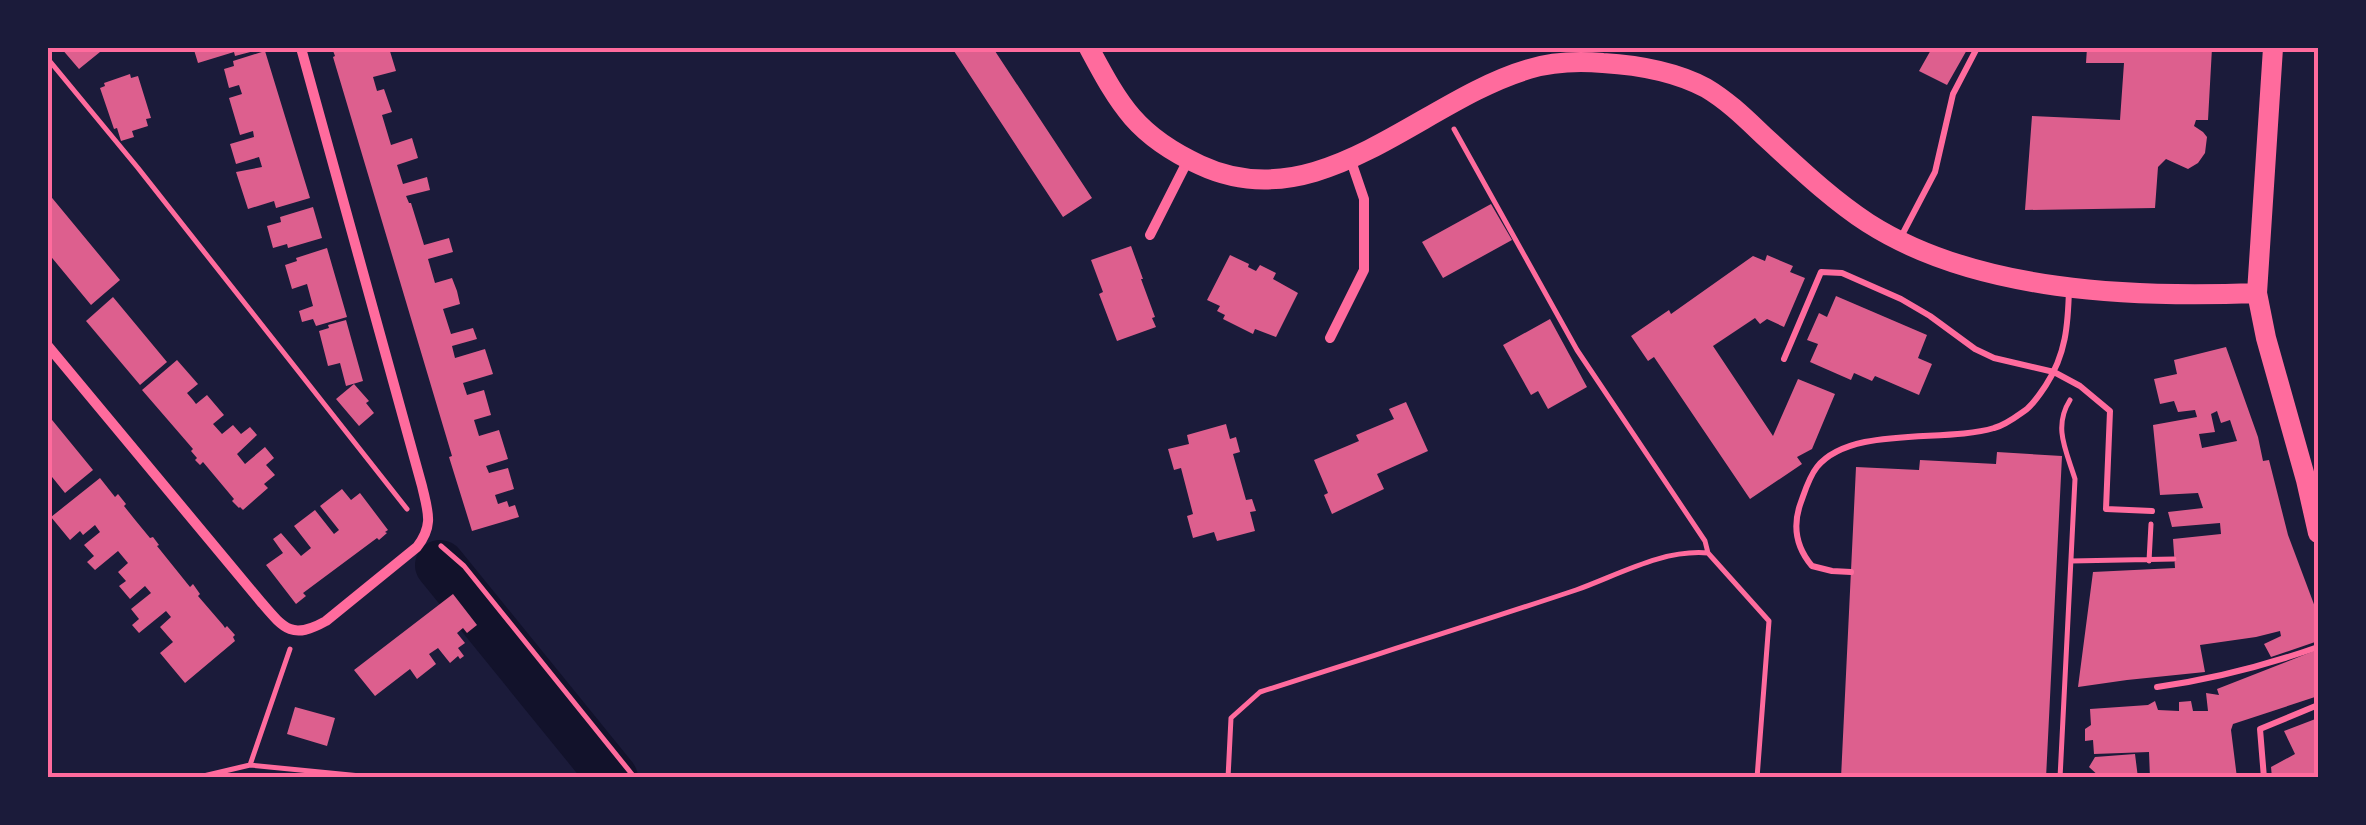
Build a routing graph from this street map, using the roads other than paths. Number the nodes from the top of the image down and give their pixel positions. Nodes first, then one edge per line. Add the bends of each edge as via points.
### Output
1 (301, 48) edge
2 (1089, 48) edge
3 (1977, 48) edge
4 (2273, 48) edge
5 (1592, 55) edge
6 (1350, 158) junction
7 (1188, 160) junction
8 (1150, 236) dead end
9 (1899, 241) junction
10 (2069, 288) junction
11 (2257, 294) junction
12 (1330, 338) dead end
13 (48, 346) edge
14 (1784, 359) dead end
15 (2054, 372) junction
16 (2312, 478) edge
17 (2152, 511) road end
18 (2318, 533) edge
19 (1851, 572) dead end
20 (2318, 647) edge
21 (2157, 687) dead end
22 (2318, 705) edge
23 (2264, 778) edge

1 - 13 street via 422,486 427,534 326,621 296,632 285,628
2 - 7 main road via 1126,111
3 - 9 lane via 1952,94 1935,172
4 - 11 main road
5 - 6 main road via 1494,82
5 - 9 main road via 1685,79 1716,94 1818,186
6 - 7 main road via 1307,174 1258,179 1224,175
6 - 12 street via 1364,200 1364,270
7 - 8 street
9 - 10 main road via 1955,264
10 - 11 main road
10 - 15 lane via 2065,343
11 - 16 main road
14 - 15 lane via 1821,272 1842,273 1901,299 1994,358
15 - 17 lane via 2110,411 2106,509
15 - 19 lane via 2035,401 1997,428 1868,440 1818,466 1796,514 1798,545 1812,566
16 - 18 main road
20 - 21 lane via 2268,665
22 - 23 lane via 2260,729

